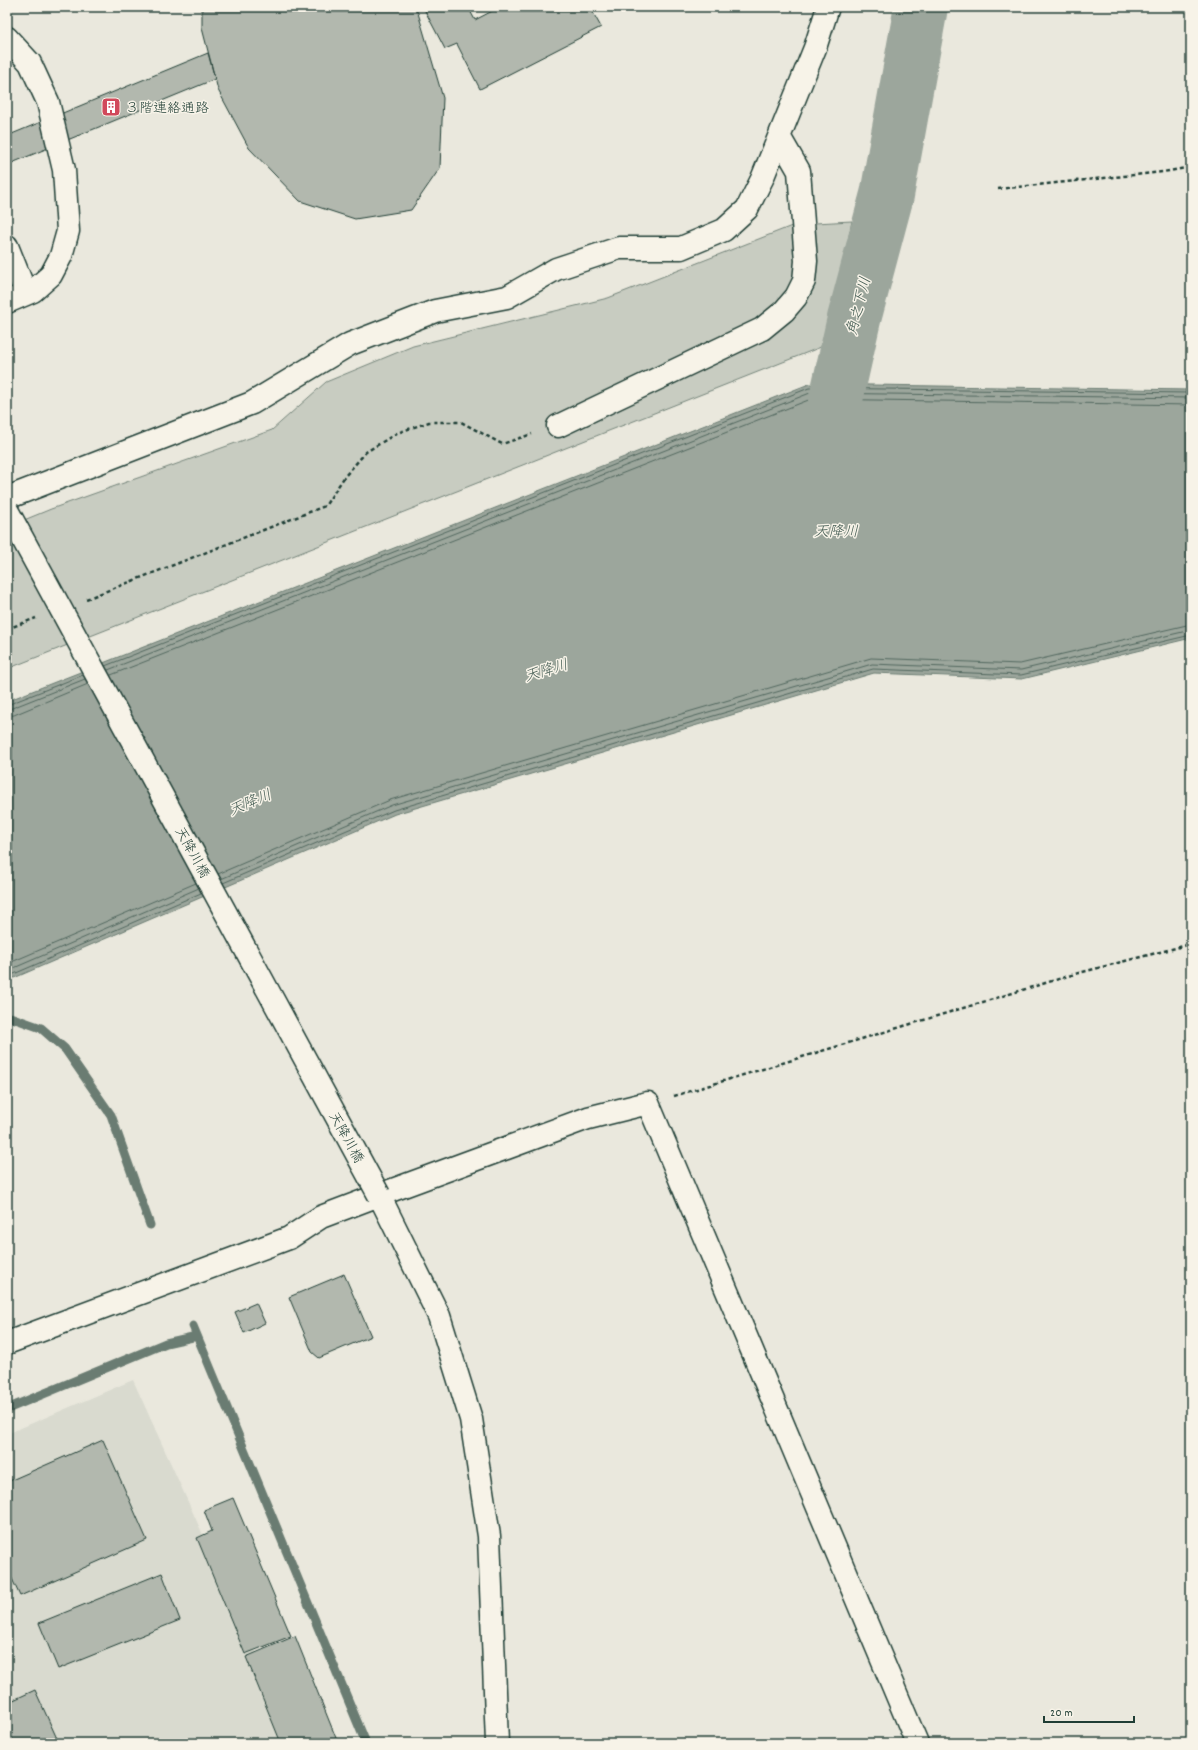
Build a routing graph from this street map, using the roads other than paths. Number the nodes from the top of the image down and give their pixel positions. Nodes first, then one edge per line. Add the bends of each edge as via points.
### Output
1 (828, 7) edge
2 (7, 38) edge
3 (780, 138) junction
4 (7, 246) edge
5 (17, 298) edge
6 (558, 426) road end
7 (7, 498) edge
8 (7, 510) edge
9 (378, 1194) junction
10 (7, 1343) edge
11 (497, 1743) edge
12 (917, 1743) edge

1 - 3 street
2 - 5 street via 30,63 48,102 64,170 68,231 61,256 51,275 33,291
3 - 6 street via 799,171 806,261 804,281 796,297 762,329
3 - 7 street via 747,209 724,230 681,248 619,248 556,269 507,296 435,311 350,344 252,403
4 - 5 street
8 - 9 street, 天降川橋, bridge
9 - 10 street via 321,1217 289,1238
9 - 11 street, 天降川橋 via 439,1316 471,1419 489,1536
9 - 12 street via 588,1118 648,1103

